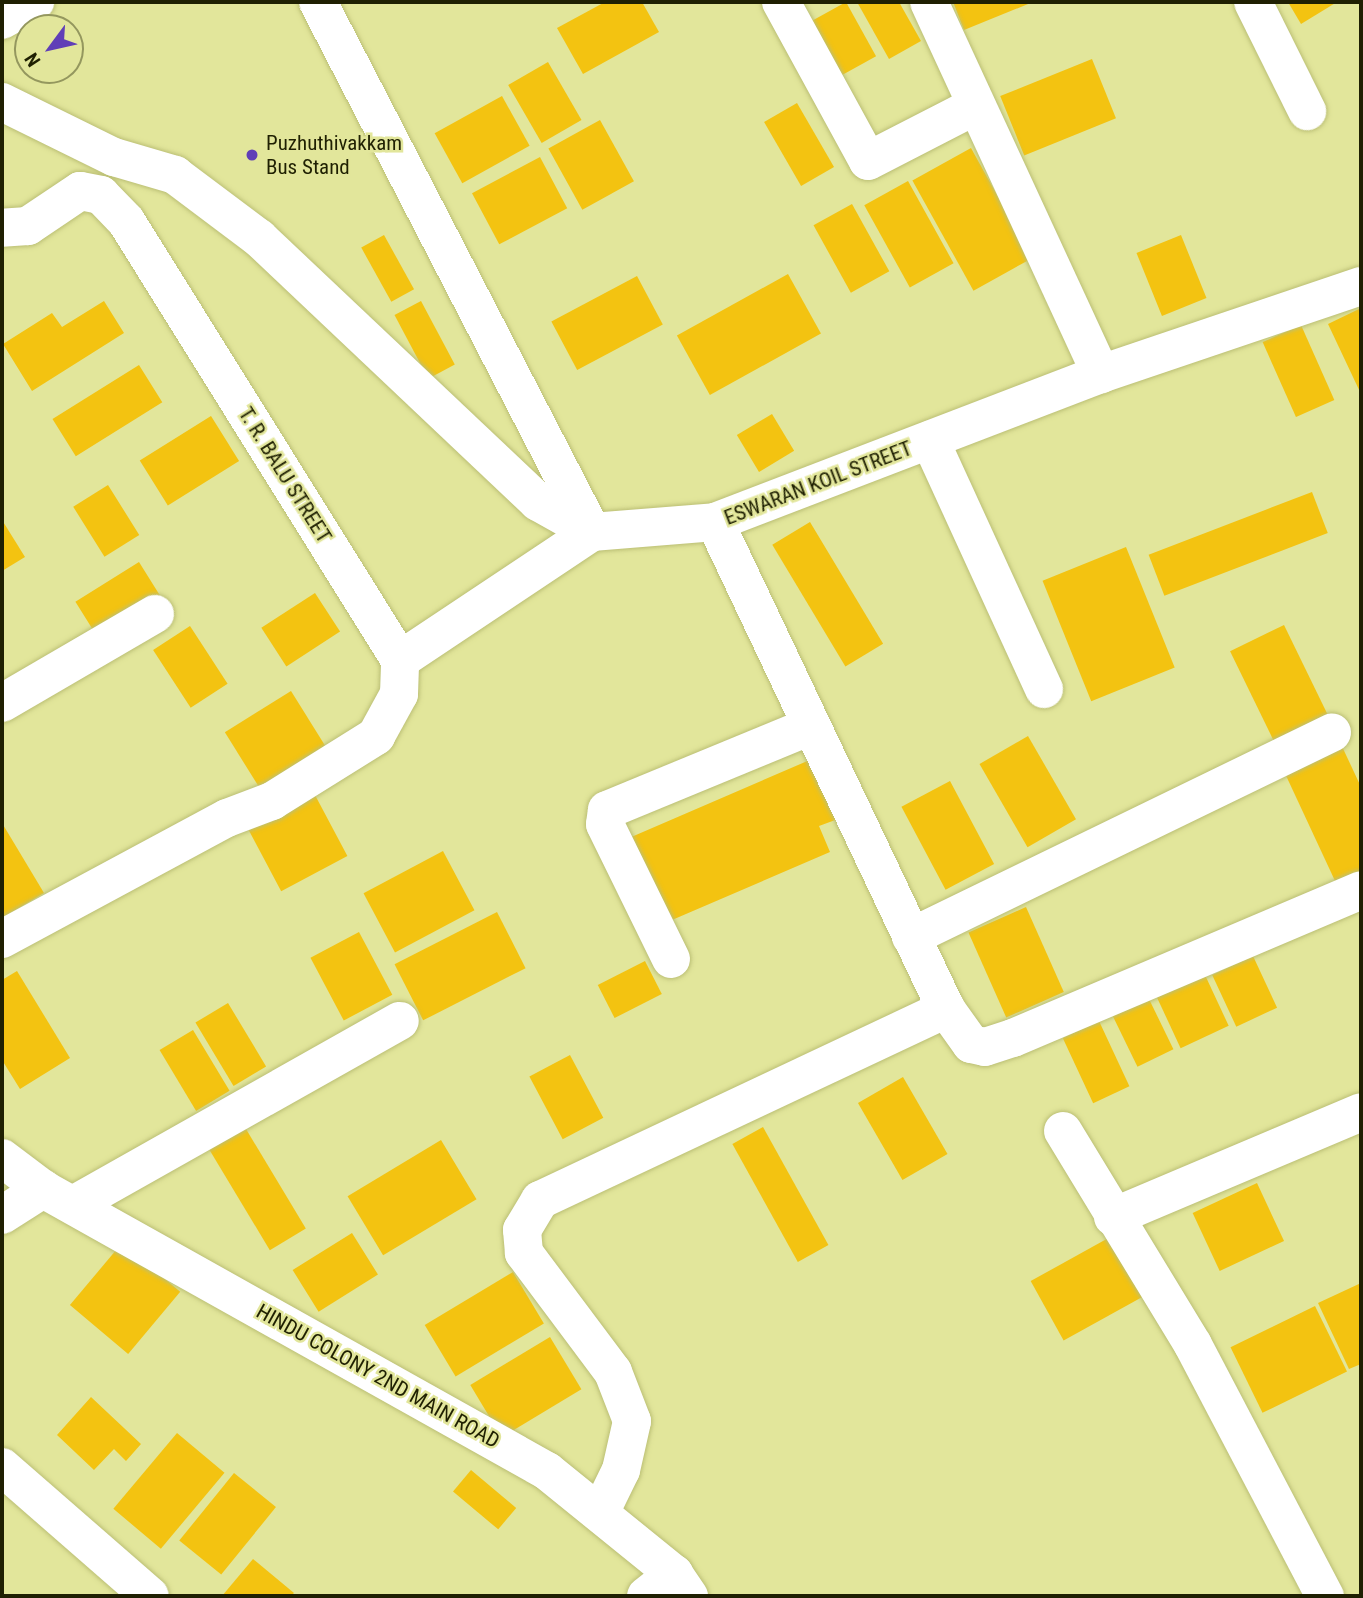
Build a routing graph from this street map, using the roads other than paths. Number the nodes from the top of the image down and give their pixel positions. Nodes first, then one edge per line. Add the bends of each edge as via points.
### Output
1 (318, 2) edge
2 (781, 2) edge
3 (929, 2) edge
4 (1253, 2) edge
5 (2, 102) edge
6 (975, 106) junction
7 (1307, 111) dead end
8 (2, 228) edge
9 (1361, 286) edge
10 (1101, 374) junction
11 (930, 440) junction
12 (715, 522) junction
13 (592, 532) junction
14 (155, 614) dead end
15 (400, 660) junction
16 (1044, 689) dead end
17 (2, 703) edge
18 (811, 726) junction
19 (1332, 733) dead end
20 (1361, 890) edge
21 (911, 937) junction
22 (2, 939) edge
23 (671, 959) dead end
24 (946, 1009) junction
25 (400, 1021) dead end
26 (1361, 1112) edge
27 (1063, 1131) dead end
28 (2, 1158) edge
29 (58, 1197) junction
30 (2, 1215) edge
31 (1113, 1217) junction
32 (2, 1467) edge
33 (600, 1513) junction
34 (670, 1589) edge
35 (150, 1596) edge
36 (1325, 1596) edge

1 - 13 street
2 - 6 street via 868,161
3 - 6 street
4 - 7 street
5 - 13 street via 114,157 175,175 259,238 538,502
6 - 10 street
8 - 15 street, T. R. BALU STREET via 27,226 80,191 101,195 125,221
9 - 10 street, ESWARAN KOIL STREET
10 - 11 street, ESWARAN KOIL STREET
11 - 12 street, ESWARAN KOIL STREET
11 - 16 street
12 - 13 street, ESWARAN KOIL STREET
12 - 18 street
13 - 15 street
14 - 17 street
15 - 22 street via 399,694 376,736 272,801 227,818
18 - 21 street
18 - 23 street via 607,810 605,824
19 - 21 street
20 - 24 street via 985,1047 971,1044
21 - 24 street
24 - 33 street via 540,1200 522,1230 524,1253 613,1372 632,1421 621,1470
25 - 29 street
26 - 31 street
27 - 31 street
28 - 29 street, HINDU COLONY 2ND MAIN ROAD
29 - 30 street
29 - 33 street, HINDU COLONY 2ND MAIN ROAD via 547,1471
31 - 36 street via 1193,1345
32 - 35 street
33 - 34 street, HINDU COLONY 2ND MAIN ROAD

